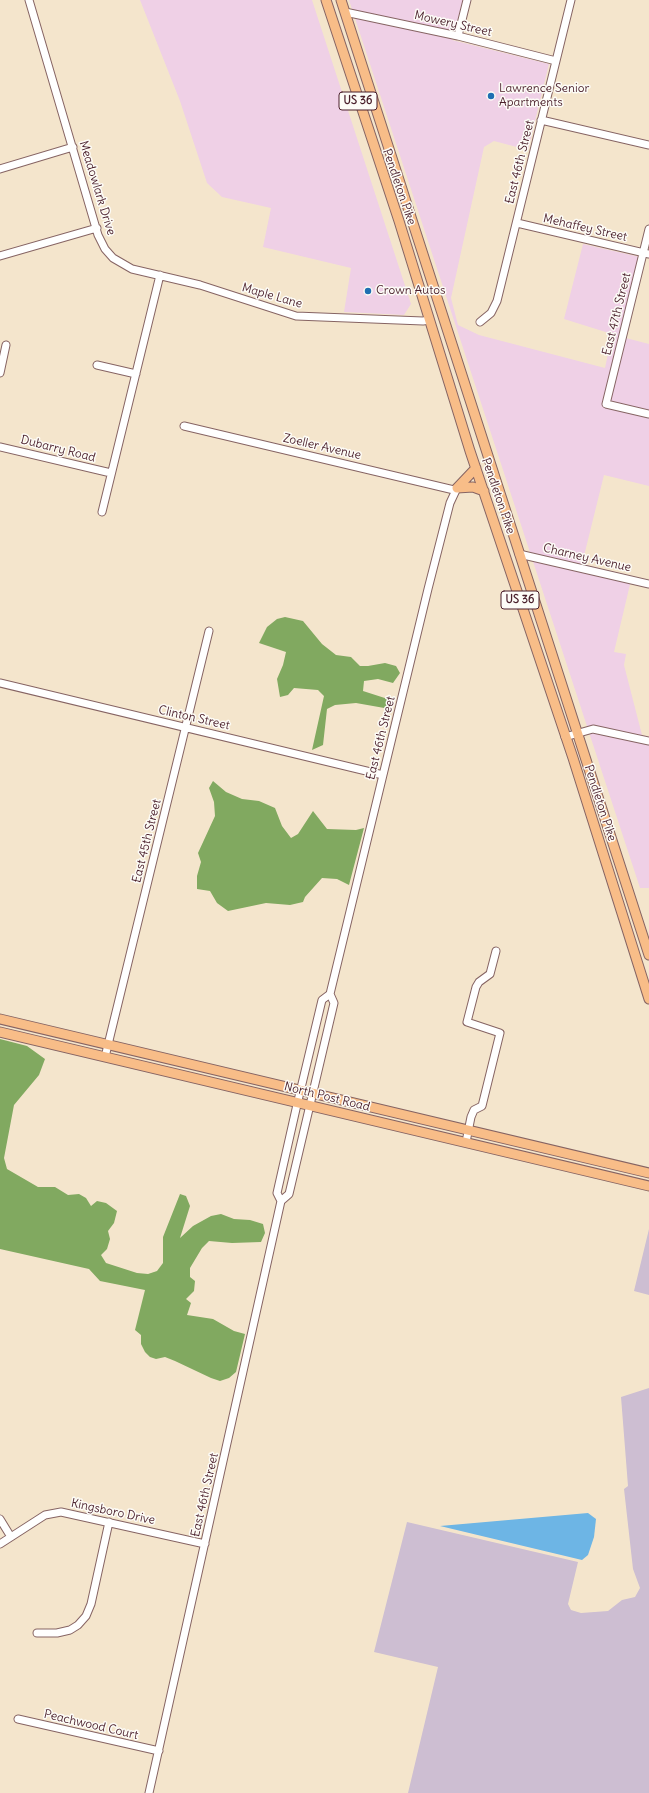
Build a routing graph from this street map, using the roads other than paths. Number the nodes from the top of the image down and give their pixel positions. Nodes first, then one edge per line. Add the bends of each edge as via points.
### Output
1 (29, 0) edge
2 (326, 0) edge
3 (341, 0) edge
4 (467, 0) edge
5 (571, 0) edge
6 (345, 12) junction
7 (458, 36) junction
8 (556, 61) junction
9 (541, 120) junction
10 (649, 145) edge
11 (73, 147) junction
12 (0, 169) edge
13 (517, 223) junction
14 (96, 228) junction
15 (649, 229) edge
16 (646, 253) edge
17 (0, 256) edge
18 (160, 275) junction
19 (429, 320) junction
20 (480, 322) dead end
21 (6, 345) dead end
22 (97, 365) dead end
23 (0, 373) edge
24 (136, 374) junction
25 (649, 414) edge
26 (184, 426) dead end
27 (0, 446) edge
28 (476, 468) junction
29 (111, 473) junction
30 (456, 489) junction
31 (484, 492) junction
32 (102, 512) dead end
33 (519, 554) junction
34 (649, 584) edge
35 (209, 631) dead end
36 (0, 683) edge
37 (186, 727) junction
38 (578, 733) junction
39 (565, 737) junction
40 (649, 741) edge
41 (383, 775) junction
42 (645, 932) edge
43 (496, 951) dead end
44 (649, 955) edge
45 (330, 994) junction
46 (649, 998) edge
47 (0, 1018) edge
48 (0, 1032) edge
49 (109, 1044) junction
50 (106, 1056) junction
51 (300, 1089) junction
52 (312, 1092) junction
53 (298, 1102) junction
54 (310, 1104) junction
55 (467, 1129) junction
56 (466, 1142) junction
57 (649, 1173) edge
58 (649, 1186) edge
59 (282, 1201) junction
60 (0, 1518) edge
61 (109, 1522) junction
62 (11, 1536) junction
63 (0, 1544) edge
64 (205, 1544) junction
65 (37, 1633) dead end
66 (18, 1719) dead end
67 (159, 1751) junction
68 (149, 1793) edge

1 - 11 street, Meadowlark Drive
2 - 19 main road, Pendleton Pike / US 36
3 - 6 main road, Pendleton Pike / US 36
4 - 7 street
5 - 8 street, East 46th Street
6 - 7 street, Mowery Street
6 - 33 main road, Pendleton Pike / US 36
7 - 8 street, Mowery Street
8 - 9 street, East 46th Street
9 - 10 street
9 - 13 street, East 46th Street
11 - 12 street
11 - 14 street, Meadowlark Drive
13 - 16 street, Mehaffey Street
13 - 20 street, East 46th Street via 497,301 491,313
14 - 17 street
14 - 18 street, Meadowlark Drive via 105,249 116,260 132,269
15 - 16 street, East 47th Street
16 - 25 street, East 47th Street via 606,404
18 - 19 street, Maple Lane via 296,316
18 - 24 street
19 - 28 main road, Pendleton Pike / US 36
21 - 23 street
22 - 24 street
24 - 29 street
26 - 30 street, Zoeller Avenue
27 - 29 street, Dubarry Road
28 - 30 main road
28 - 31 main road, Pendleton Pike / US 36
29 - 32 street
30 - 31 main road via 474,487
30 - 41 street, East 46th Street via 430,581
31 - 39 main road, Pendleton Pike / US 36
33 - 34 street, Charney Avenue
33 - 38 main road, Pendleton Pike / US 36
35 - 37 street, East 45th Street
36 - 37 street, Clinton Street
37 - 41 street, Clinton Street
37 - 49 street, East 45th Street
38 - 39 street
38 - 40 street via 593,729
38 - 42 main road, Pendleton Pike / US 36
39 - 46 main road, Pendleton Pike / US 36
41 - 45 street, East 46th Street
42 - 44 main road, Pendleton Pike / US 36
43 - 55 street via 490,974 476,987 467,1022 500,1033 482,1106 474,1110
45 - 51 street, East 46th Street via 322,1000
45 - 52 street, East 46th Street via 334,1003
47 - 49 main road, North Post Road
48 - 50 main road, North Post Road
49 - 50 street, East 45th Street
49 - 51 main road, North Post Road
50 - 53 main road, North Post Road
51 - 52 main road, North Post Road
51 - 53 street, East 46th Street
52 - 54 street, East 46th Street
52 - 55 main road, North Post Road
53 - 54 main road, North Post Road
53 - 59 street, East 46th Street via 277,1193
54 - 56 main road, North Post Road
54 - 59 street, East 46th Street via 289,1194
55 - 56 street
55 - 57 main road, North Post Road
56 - 58 main road, North Post Road
59 - 64 street, East 46th Street
60 - 62 street
61 - 62 street, Kingsboro Drive via 67,1513 54,1513 40,1518
61 - 64 street, Kingsboro Drive
61 - 65 street via 91,1604 86,1616 70,1630
62 - 63 street, Kingsboro Drive
64 - 67 street, East 46th Street
66 - 67 street, Peachwood Court
67 - 68 street, East 46th Street

